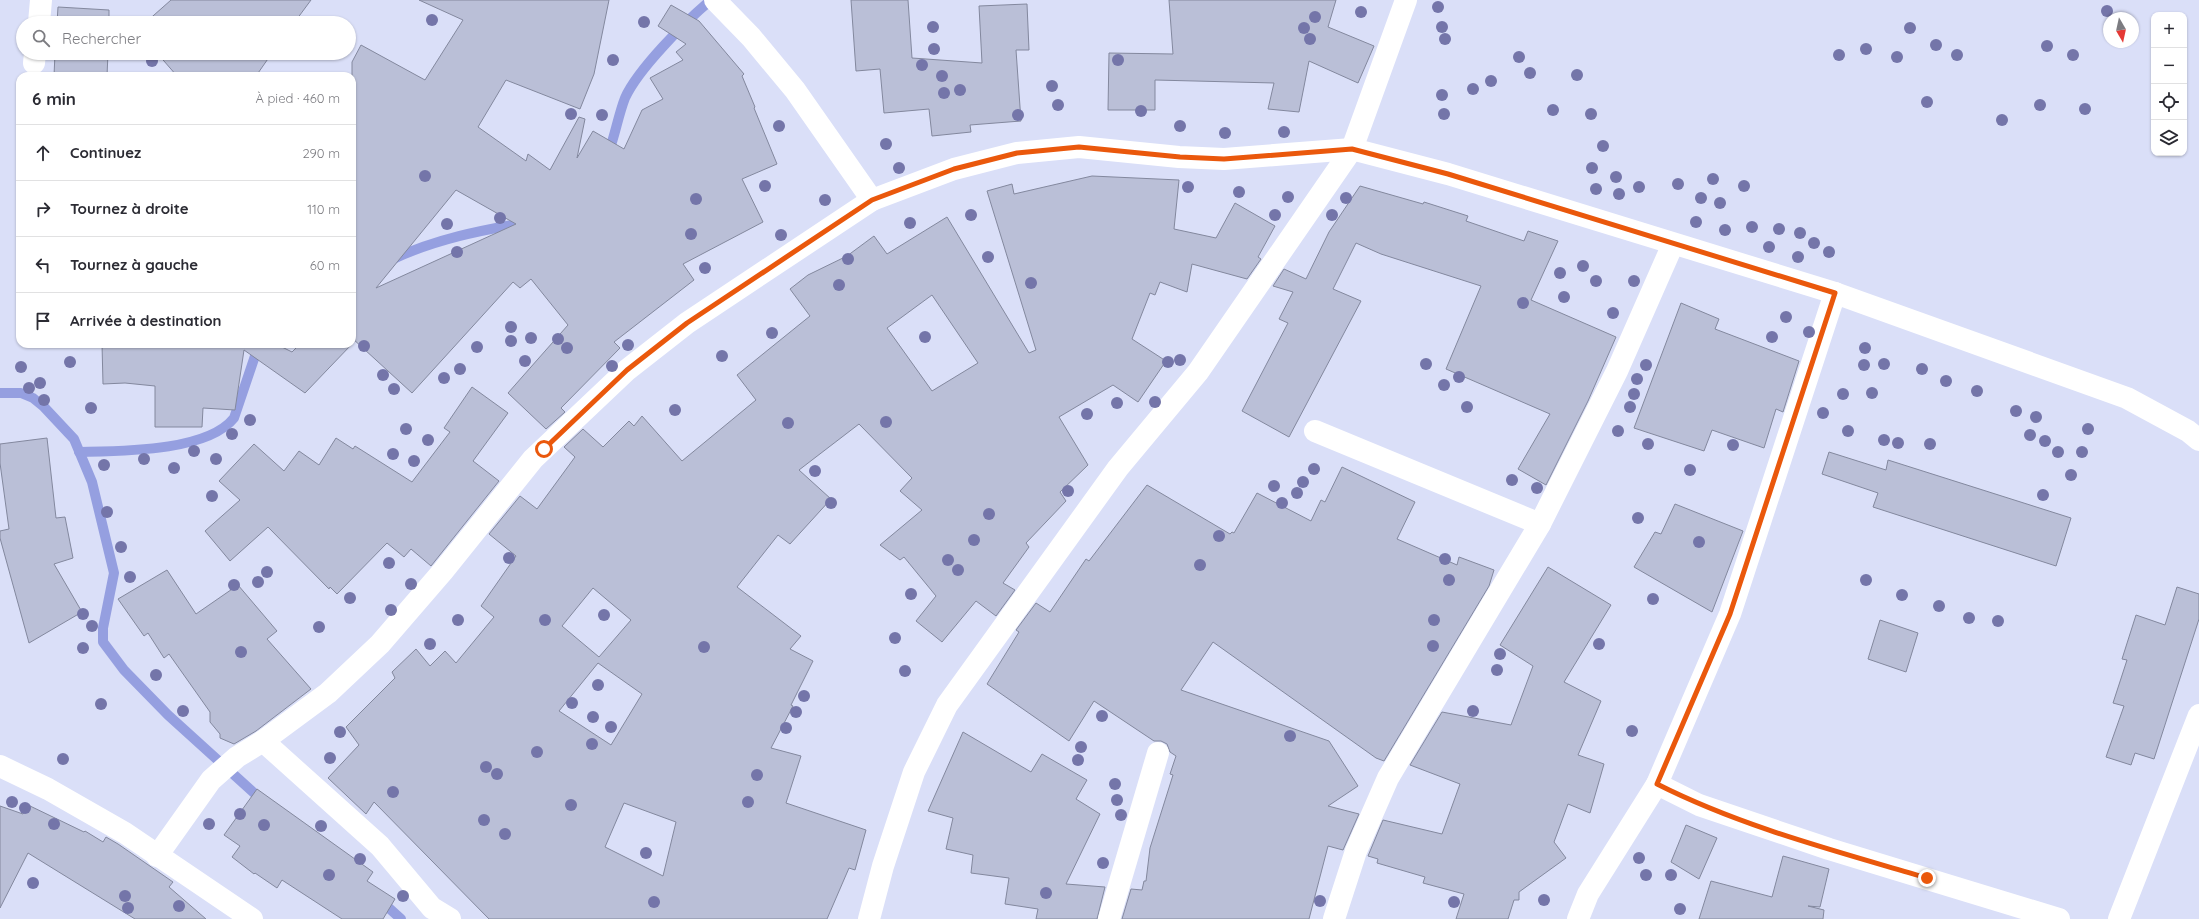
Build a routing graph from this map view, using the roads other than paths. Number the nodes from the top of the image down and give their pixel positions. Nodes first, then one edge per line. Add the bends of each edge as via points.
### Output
1 (41, 0) edge
2 (715, 0) edge
3 (1406, 0) edge
4 (40, 16) edge
5 (1352, 149) junction
6 (872, 200) junction
7 (1673, 244) junction
8 (1835, 293) junction
9 (1315, 431) dead end
10 (2199, 440) edge
11 (1540, 524) junction
12 (2199, 715) edge
13 (262, 741) junction
14 (1158, 754) dead end
15 (0, 766) edge
16 (1657, 784) junction
17 (157, 856) junction
18 (252, 919) edge
19 (450, 919) edge
20 (870, 919) edge
21 (1109, 919) edge
22 (1334, 919) edge
23 (1578, 919) edge
24 (2059, 919) edge
25 (2119, 919) edge

1 - 4 street
2 - 6 street via 751,37 795,90
3 - 5 street
5 - 6 street via 1224,159 1079,147 1017,153 954,169
5 - 7 street via 1448,174
5 - 20 street via 1198,372 1118,468 948,705 914,772 883,866
6 - 13 street via 687,323 627,370 533,459 443,571 380,644 328,693
7 - 8 street
7 - 11 street via 1618,371
8 - 10 street via 2126,398 2188,431
8 - 16 street via 1730,614
9 - 11 street
11 - 22 street via 1388,778 1356,851
12 - 25 street
13 - 17 street via 237,757 211,780
13 - 19 street via 380,846 432,908
14 - 21 street
15 - 17 street via 48,789 125,833
16 - 23 street via 1588,894
16 - 24 street via 1699,805 1829,849
17 - 18 street

